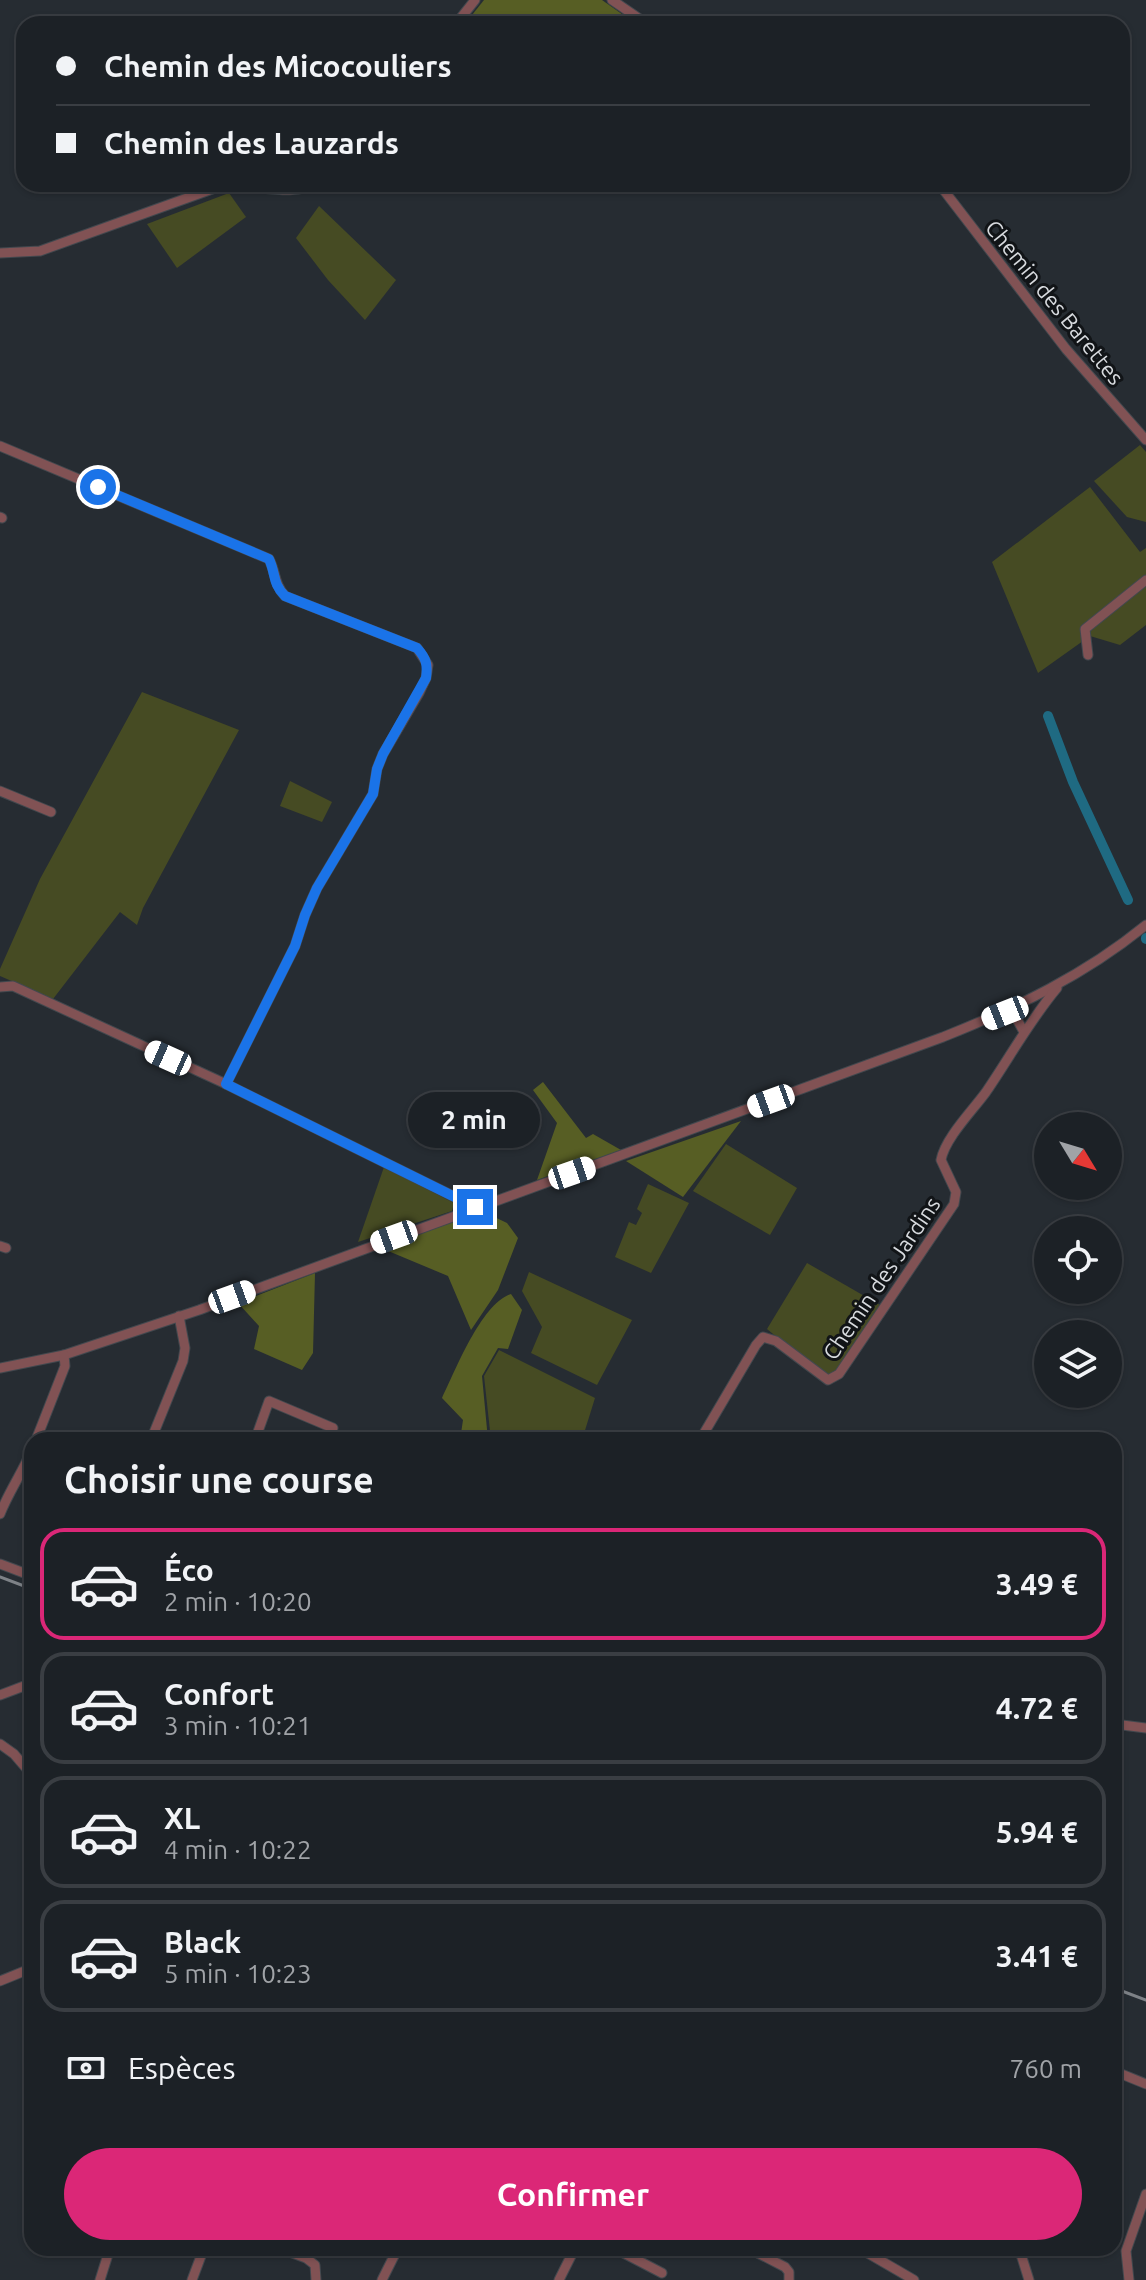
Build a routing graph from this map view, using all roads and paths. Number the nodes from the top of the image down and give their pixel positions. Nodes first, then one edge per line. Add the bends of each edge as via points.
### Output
1 (475, 0) edge
2 (612, 0) edge
3 (462, 16) edge
4 (635, 16) edge
5 (204, 192) edge
6 (945, 192) edge
7 (0, 253) edge
8 (1146, 440) edge
9 (0, 446) edge
10 (1146, 580) edge
11 (1088, 655) dead end
12 (0, 791) edge
13 (51, 812) dead end
14 (1146, 925) edge
15 (1062, 983) junction
16 (0, 987) edge
17 (1005, 1013) junction
18 (1024, 1032) junction
19 (226, 1084) junction
20 (475, 1207) junction
21 (179, 1316) junction
22 (64, 1355) junction
23 (0, 1368) edge
24 (39, 1432) edge
25 (154, 1432) edge
26 (258, 1432) edge
27 (331, 1432) edge
28 (705, 1432) edge
29 (24, 1469) edge
30 (0, 1514) edge
31 (0, 1564) edge
32 (24, 1573) edge
33 (24, 1686) edge
34 (0, 1695) edge
35 (1122, 1725) edge
36 (1146, 1728) edge
37 (0, 1744) edge
38 (24, 1766) edge
39 (24, 1971) edge
40 (0, 1981) edge
41 (1122, 2074) edge
42 (1146, 2084) edge
43 (1146, 2194) edge
44 (108, 2256) edge
45 (201, 2256) edge
46 (301, 2256) edge
47 (394, 2256) edge
48 (571, 2256) edge
49 (629, 2256) edge
50 (764, 2256) edge
51 (873, 2256) edge
52 (1022, 2256) edge
53 (662, 2273) dead end
54 (906, 2279) edge
55 (100, 2280) edge
56 (192, 2280) edge
57 (316, 2280) edge
58 (382, 2280) edge
59 (559, 2280) edge
60 (789, 2280) edge
61 (1029, 2280) edge
62 (1129, 2280) edge

1 - 3 street
2 - 4 street
5 - 7 street via 40,251
6 - 8 street, Chemin des Barettes via 1066,349
9 - 19 street via 269,559 276,587 285,596 417,648 428,665 419,693 383,754 373,794 317,888 295,946
10 - 11 street via 1085,629
12 - 13 street
14 - 15 street
15 - 17 street
15 - 18 street, Chemin des Jardins
16 - 19 street via 13,986
17 - 18 street via 1015,1016
17 - 20 street
18 - 28 street, Chemin des Jardins via 942,1155 956,1192 954,1204 839,1374 828,1380 763,1337
19 - 20 street
20 - 21 street
21 - 22 street
21 - 25 street via 183,1361
22 - 23 street
22 - 24 street via 65,1366
26 - 27 street via 269,1401 333,1428
29 - 30 street
31 - 32 street
33 - 34 street
35 - 36 street
37 - 38 street
39 - 40 street
41 - 42 street
43 - 62 street via 1126,2251
44 - 55 street
45 - 56 street
46 - 57 street via 315,2265
47 - 58 street
48 - 59 street
49 - 53 street
50 - 60 street via 785,2267
51 - 54 street
52 - 61 street

